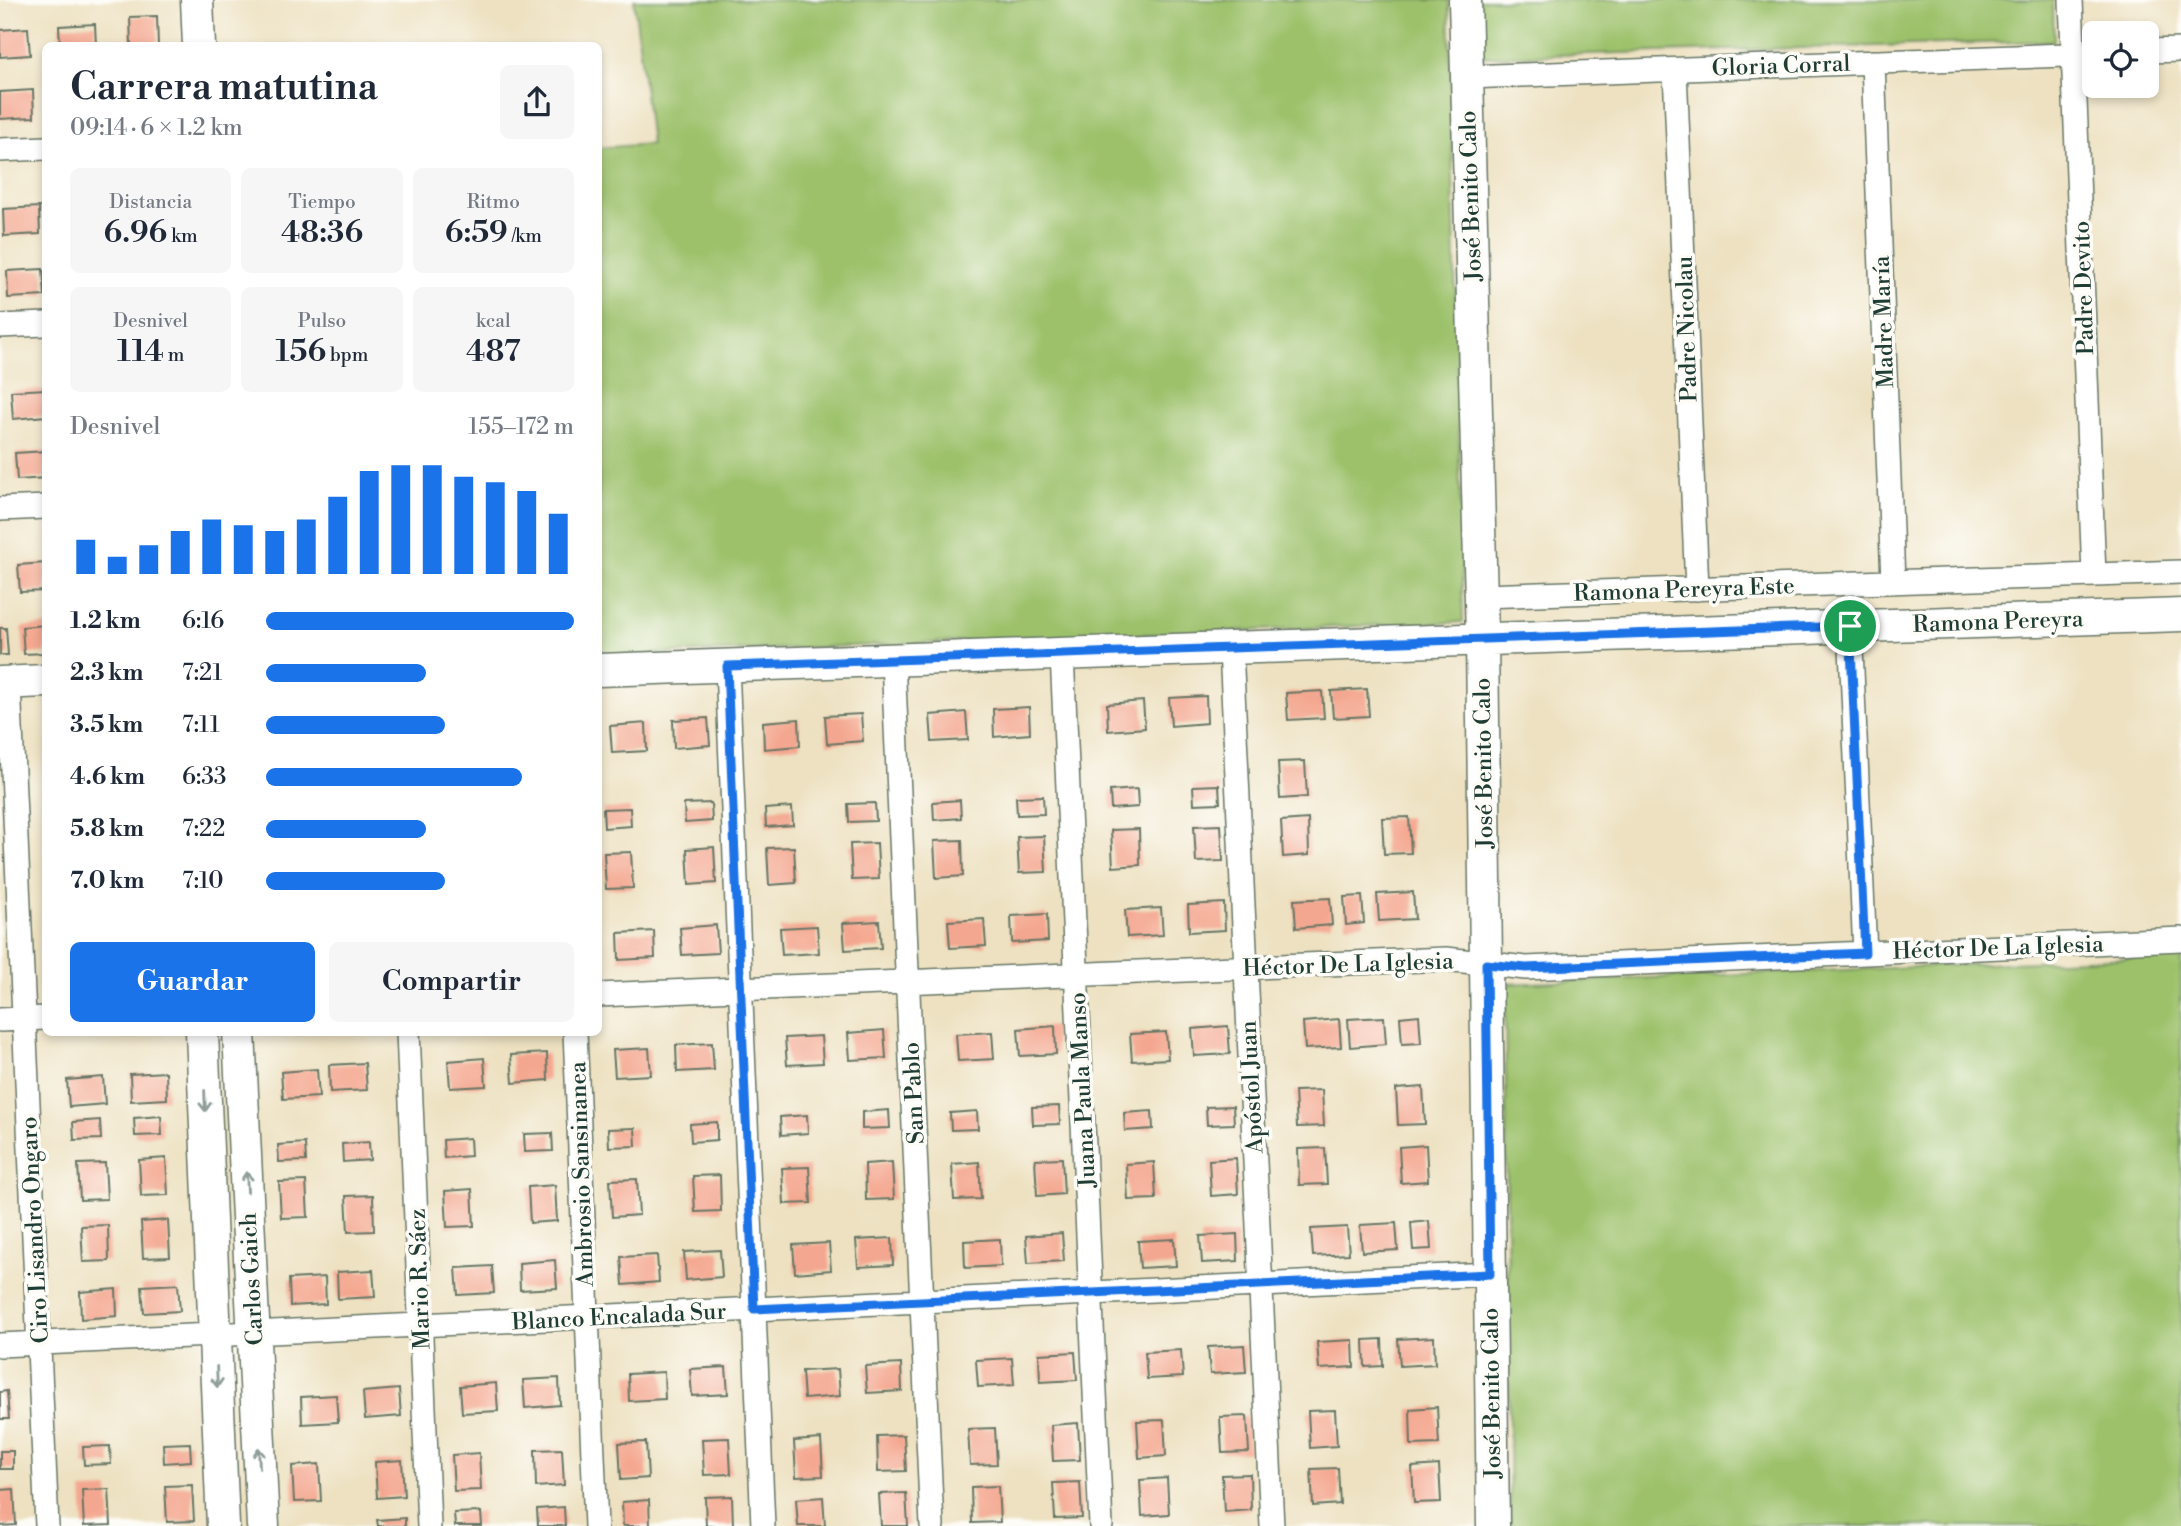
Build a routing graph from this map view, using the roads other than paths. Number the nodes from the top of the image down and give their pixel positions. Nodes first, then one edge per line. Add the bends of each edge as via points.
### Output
1 (197, 0) edge
2 (1465, 0) edge
3 (2071, 0) edge
4 (199, 42) edge
5 (2082, 46) edge
6 (2181, 50) edge
7 (2159, 51) edge
8 (2082, 54) edge
9 (1873, 62) junction
10 (1675, 69) junction
11 (1467, 78) junction
12 (2085, 98) edge
13 (42, 148) edge
14 (0, 150) edge
15 (42, 324) edge
16 (0, 326) edge
17 (42, 507) edge
18 (0, 509) edge
19 (2181, 572) edge
20 (2094, 575) junction
21 (1893, 582) junction
22 (1696, 589) junction
23 (1480, 596) junction
24 (2181, 615) edge
25 (1850, 626) junction
26 (1482, 639) junction
27 (1231, 648) junction
28 (1062, 654) junction
29 (893, 660) junction
30 (727, 666) junction
31 (602, 670) edge
32 (42, 681) edge
33 (5, 683) edge
34 (2181, 939) edge
35 (1865, 953) junction
36 (1486, 964) junction
37 (1246, 968) junction
38 (1076, 975) junction
39 (908, 982) junction
40 (741, 989) junction
41 (602, 995) edge
42 (35, 1019) edge
43 (0, 1020) edge
44 (202, 1036) edge
45 (239, 1036) edge
46 (408, 1036) edge
47 (575, 1036) edge
48 (1490, 1274) junction
49 (1261, 1285) junction
50 (1091, 1293) junction
51 (922, 1301) junction
52 (754, 1309) junction
53 (587, 1317) junction
54 (421, 1325) junction
55 (254, 1333) junction
56 (215, 1335) junction
57 (39, 1343) junction
58 (0, 1345) edge
59 (47, 1526) edge
60 (223, 1526) edge
61 (263, 1526) edge
62 (429, 1526) edge
63 (596, 1526) edge
64 (763, 1526) edge
65 (932, 1526) edge
66 (1101, 1526) edge
67 (1272, 1526) edge
68 (1493, 1526) edge

1 - 4 street
2 - 11 street, José Benito Calo
3 - 5 street, Padre Devito
6 - 7 street
8 - 9 street, Gloria Corral
9 - 10 street, Gloria Corral
9 - 21 street, Madre María
10 - 11 street, Gloria Corral
10 - 22 street, Padre Nicolau
11 - 23 street, José Benito Calo
12 - 20 street, Padre Devito
13 - 14 street
15 - 16 street
17 - 18 street
19 - 20 street, Ramona Pereyra Este
20 - 21 street, Ramona Pereyra Este
21 - 22 street, Ramona Pereyra Este
22 - 23 street, Ramona Pereyra Este
23 - 26 street, José Benito Calo
24 - 25 street, Ramona Pereyra
25 - 26 street, Ramona Pereyra
25 - 35 street
26 - 27 street, Ramona Pereyra
26 - 36 street, José Benito Calo
27 - 28 street, Ramona Pereyra
27 - 37 street, Apóstol Juan
28 - 29 street, Ramona Pereyra
28 - 38 street, Juana Paula Manso
29 - 30 street, Ramona Pereyra
29 - 39 street, San Pablo
30 - 31 street, Ramona Pereyra
30 - 40 street
32 - 33 street
33 - 42 street, Ciro Lisandro Ongaro
34 - 35 street, Héctor De La Iglesia
35 - 36 street, Héctor De La Iglesia via 1526,968
36 - 37 street, Héctor De La Iglesia via 1446,960
36 - 48 street, José Benito Calo
37 - 38 street, Héctor De La Iglesia
37 - 49 street, Apóstol Juan
38 - 39 street, Héctor De La Iglesia
38 - 50 street, Juana Paula Manso
39 - 40 street, Héctor De La Iglesia
39 - 51 street, San Pablo
40 - 41 street, Héctor De La Iglesia
40 - 52 street
42 - 43 street
42 - 57 street, Ciro Lisandro Ongaro
44 -> 56 street, Carlos Gaich
55 -> 45 street, Carlos Gaich
46 - 54 street, Mario R. Sáez
47 - 53 street, Ambrosio Sansinanea
48 - 49 street, Blanco Encalada Sur
48 - 68 street, José Benito Calo
49 - 50 street, Blanco Encalada Sur
49 - 67 street, Apóstol Juan
50 - 51 street, Blanco Encalada Sur
50 - 66 street, Juana Paula Manso
51 - 52 street, Blanco Encalada Sur
51 - 65 street, San Pablo
52 - 53 street, Blanco Encalada Sur
52 - 64 street
53 - 54 street, Blanco Encalada Sur
53 - 63 street, Ambrosio Sansinanea
54 - 55 street, Blanco Encalada Sur
54 - 62 street, Mario R. Sáez
55 - 56 street, Blanco Encalada Sur
61 -> 55 street, Carlos Gaich
56 - 57 street, Blanco Encalada Sur
56 -> 60 street, Carlos Gaich
57 - 58 street, Blanco Encalada Sur
57 - 59 street, Ciro Lisandro Ongaro

